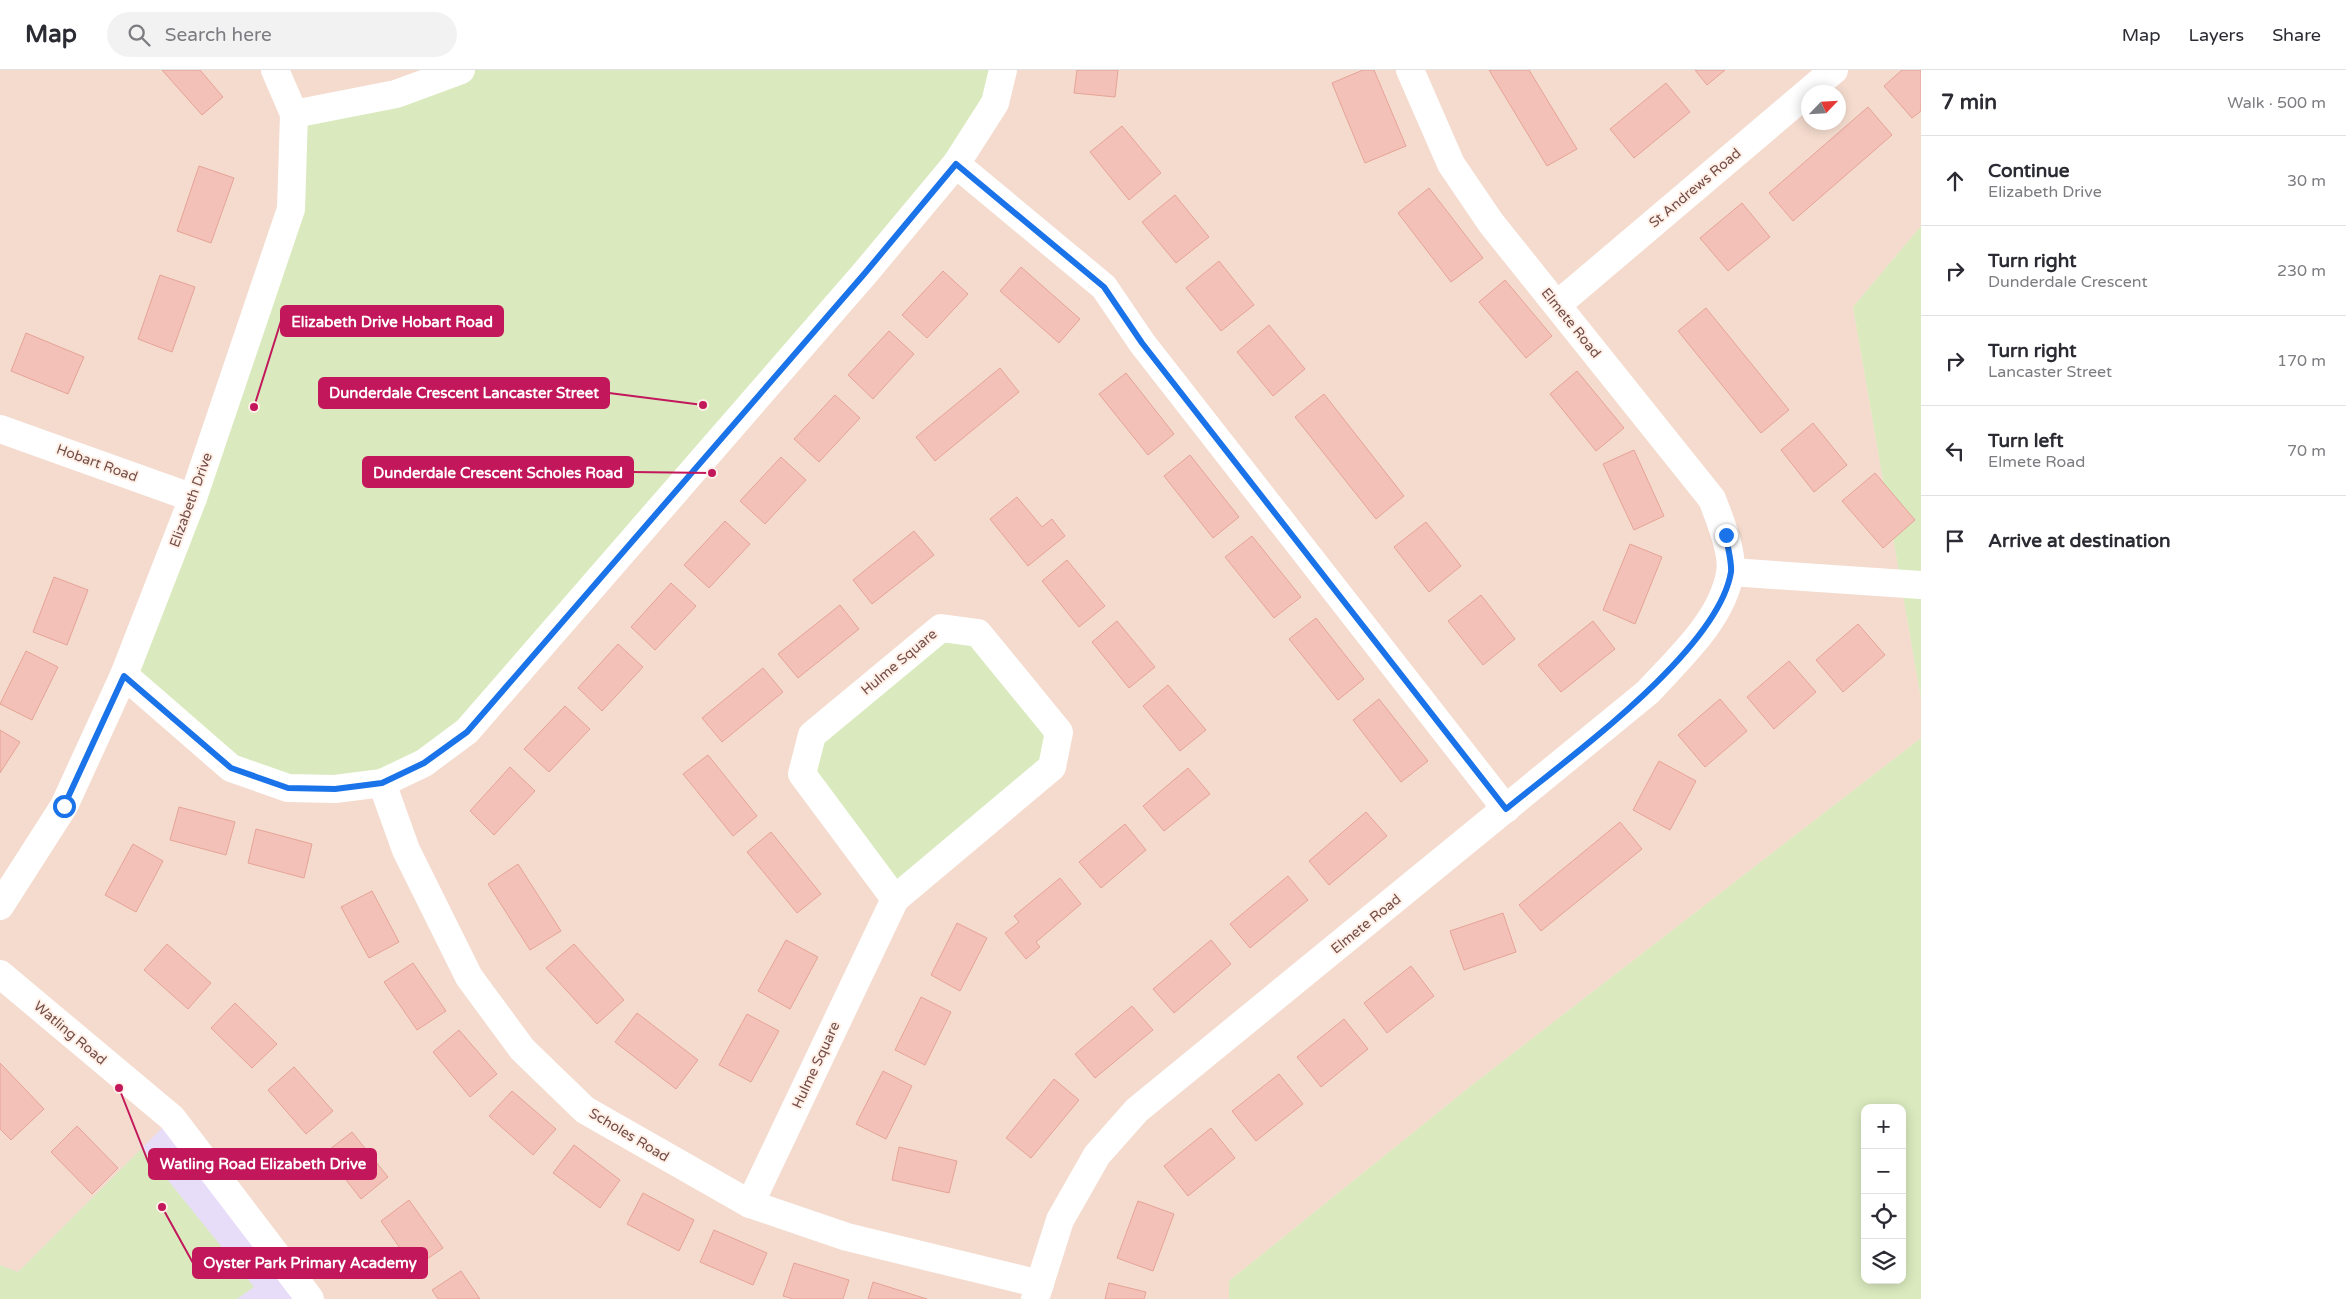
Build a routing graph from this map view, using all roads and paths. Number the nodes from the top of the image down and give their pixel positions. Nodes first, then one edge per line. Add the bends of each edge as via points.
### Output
1 (275, 70) edge
2 (461, 70) edge
3 (1003, 70) edge
4 (1410, 70) edge
5 (1834, 70) edge
6 (294, 114) junction
7 (956, 164) junction
8 (1557, 305) junction
9 (0, 429) edge
10 (193, 498) junction
11 (1731, 572) junction
12 (1921, 585) edge
13 (124, 676) junction
14 (382, 783) junction
15 (1506, 809) junction
16 (895, 899) junction
17 (0, 906) edge
18 (0, 974) edge
19 (750, 1204) junction
20 (1038, 1291) edge
21 (310, 1299) edge

1 - 6 street, Elizabeth Drive
2 - 6 street via 396,94
3 - 7 street via 995,103
4 - 8 street, Elmete Road via 1451,164 1491,223
5 - 8 street, St Andrews Road
6 - 10 street, Elizabeth Drive via 291,209
7 - 14 street via 467,732 424,763
7 - 15 street via 1104,287 1142,343
8 - 11 street, Elmete Road via 1712,499 1726,535
9 - 10 street, Hobart Road
10 - 13 street, Elizabeth Drive
11 - 12 street
11 - 15 street, Elmete Road via 1720,604 1701,632 1648,692
13 - 14 street via 231,768 288,788 335,789
13 - 17 street, Elizabeth Drive via 64,806
14 - 19 street, Scholes Road via 406,850 469,977 522,1049 585,1110
15 - 20 street, Elmete Road via 1137,1110 1097,1156 1060,1220
16 - 16 street, Hulme Square via 1052,767 1060,732 978,634 941,628 812,735 802,774
16 - 19 street, Hulme Square
18 - 21 street, Watling Road via 172,1118
19 - 20 street, Scholes Road via 847,1237

